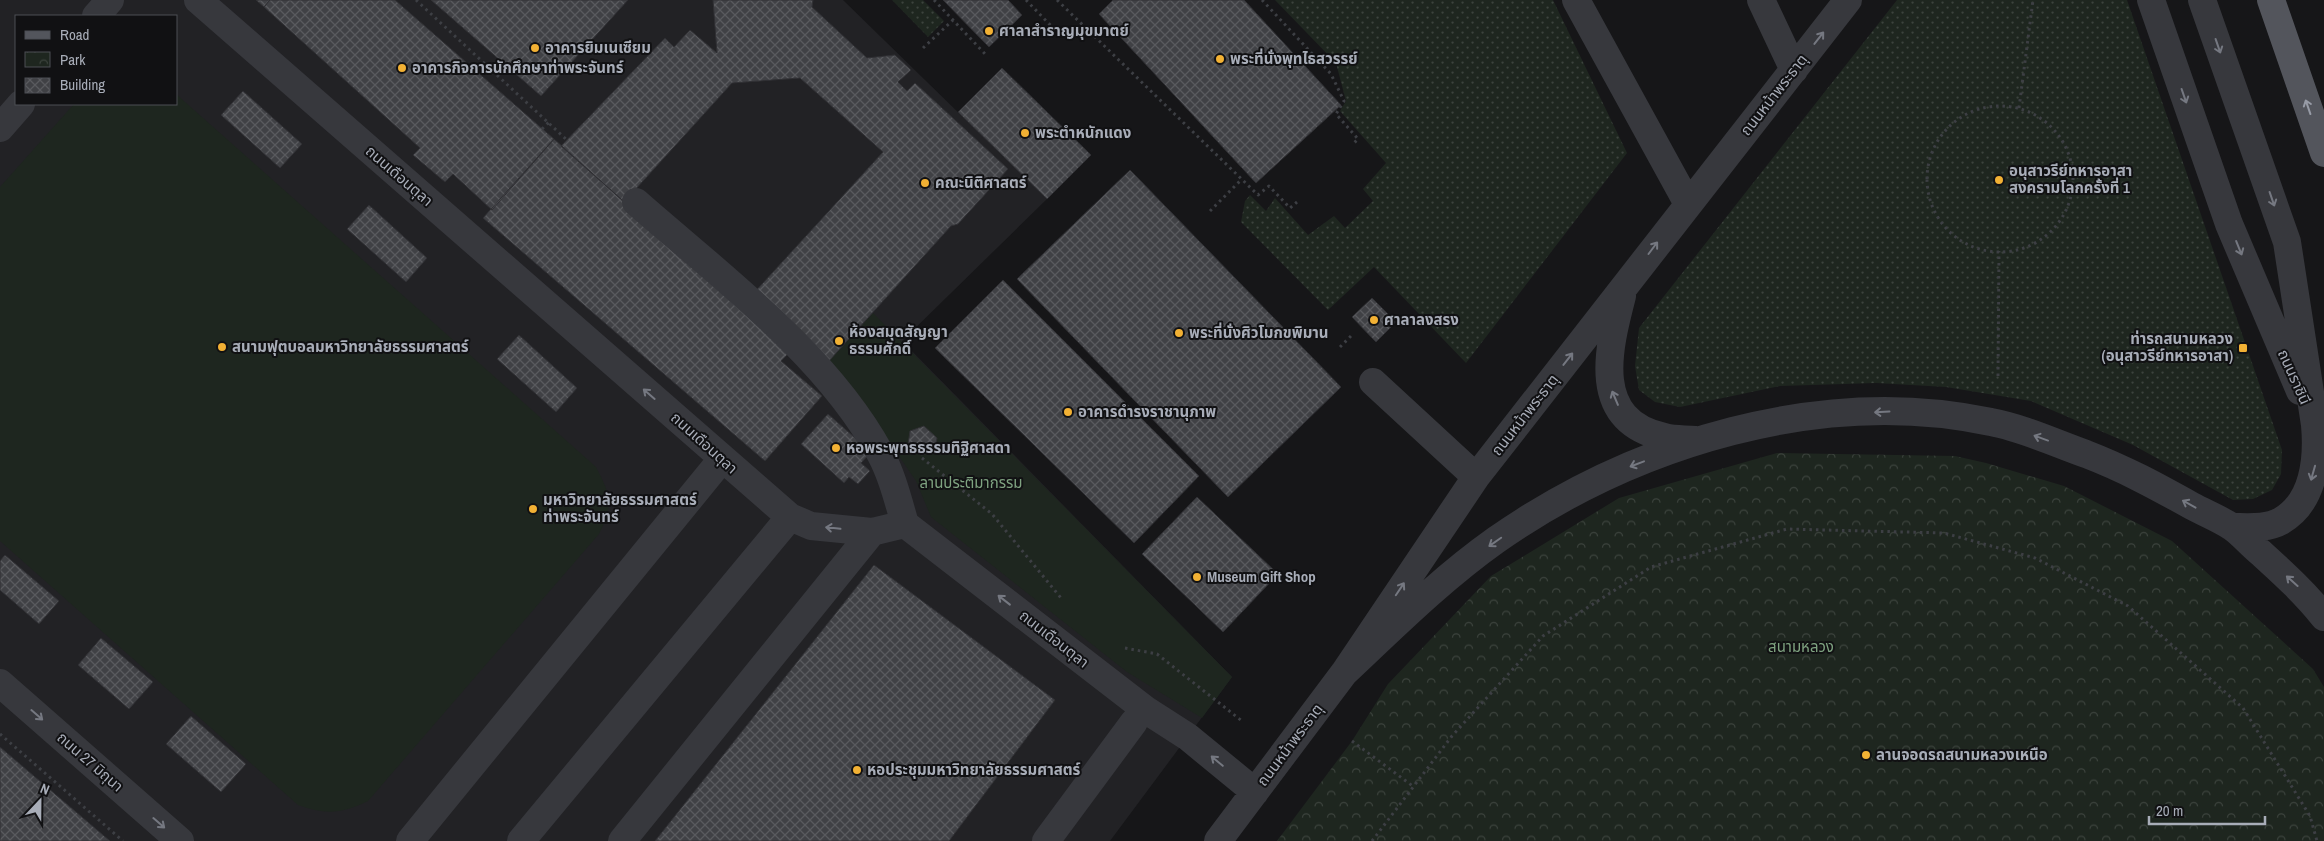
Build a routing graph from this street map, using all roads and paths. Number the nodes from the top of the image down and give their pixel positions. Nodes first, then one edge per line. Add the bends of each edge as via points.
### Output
1 (110, 0) edge
2 (198, 0) edge
3 (416, 0) edge
4 (934, 0) edge
5 (1026, 0) edge
6 (1057, 0) edge
7 (1262, 0) edge
8 (1576, 0) edge
9 (1761, 0) edge
10 (1848, 0) edge
11 (2032, 0) edge
12 (2151, 0) edge
13 (2202, 0) edge
14 (2271, 0) edge
15 (97, 15) edge
16 (953, 20) junction
17 (1056, 31) dead end
18 (923, 48) dead end
19 (987, 56) dead end
20 (1794, 70) junction
21 (20, 105) edge
22 (2019, 109) junction
23 (549, 122) junction
24 (0, 128) edge
25 (542, 129) dead end
26 (568, 140) dead end
27 (1353, 144) dead end
28 (2324, 153) edge
29 (1241, 180) junction
30 (636, 202) dead end
31 (1297, 202) dead end
32 (1688, 204) junction
33 (1210, 211) dead end
34 (1999, 251) junction
35 (1624, 287) junction
36 (1352, 336) dead end
37 (1340, 347) dead end
38 (1998, 376) dead end
39 (1373, 382) dead end
40 (2315, 425) junction
41 (1699, 440) junction
42 (916, 453) dead end
43 (722, 459) junction
44 (1476, 478) junction
45 (790, 518) junction
46 (905, 524) junction
47 (2232, 527) junction
48 (872, 532) junction
49 (1065, 603) dead end
50 (2324, 617) edge
51 (1118, 646) dead end
52 (1344, 673) junction
53 (0, 683) edge
54 (1242, 721) dead end
55 (1134, 722) dead end
56 (0, 734) edge
57 (1352, 741) dead end
58 (1414, 787) junction
59 (1255, 792) junction
60 (123, 841) edge
61 (180, 841) edge
62 (410, 841) edge
63 (521, 841) edge
64 (622, 841) edge
65 (1046, 841) edge
66 (1218, 841) edge
67 (1372, 841) edge
68 (2317, 841) edge

1 - 15 street
43 -> 2 street, ถนนเดือนตุลา
3 - 23 path
4 - 16 path
5 - 17 path
6 - 29 path
7 - 27 path via 1331,74 1344,101 1336,114 1358,139
8 - 32 street
9 - 20 street
20 -> 10 street, ถนนหน้าพระธาตุ
11 - 22 path
12 -> 40 street, ถนนราชินี via 2229,224
13 -> 40 street, ถนนราชินี via 2287,242
28 -> 14 main road
16 - 18 path
16 - 19 path
20 - 32 street, ถนนหน้าพระธาตุ
21 - 24 street
22 - 34 path via 2030,112 2051,126 2067,147 2073,184 2067,209 2053,230 2017,250
22 - 34 path via 2008,106 1980,108 1957,119 1944,130 1932,152 1926,177 1930,202 1946,228 1967,244
23 - 25 path
23 - 26 path
29 - 31 path via 1258,195 1269,186 1290,208
29 - 33 path
30 - 46 street via 802,348 857,416 880,454
35 -> 32 street, ถนนหน้าพระธาตุ
34 - 38 path
41 -> 35 street via 1657,435 1636,426 1620,411 1612,391 1608,364
44 -> 35 street, ถนนหน้าพระธาตุ
36 - 37 path
39 - 44 street
40 -> 47 street via 2317,452 2313,475 2295,510 2280,522 2266,526
47 -> 41 street via 2125,468 1992,422 1894,411 1826,414 1766,423
41 -> 52 street via 1620,470 1496,540 1429,593
42 - 49 path via 992,514
43 - 45 street, ถนนเดือนตุลา
43 - 62 street
52 -> 44 street, ถนนหน้าพระธาตุ
48 -> 45 street, ถนนเดือนตุลา via 811,526
45 - 63 street
46 - 48 street, ถนนเดือนตุลา
59 -> 46 street, ถนนเดือนตุลา via 1188,737 1146,710
50 -> 47 street via 2305,593
48 - 64 street
51 - 54 path via 1157,654
52 - 59 street, ถนนหน้าพระธาตุ
53 -> 61 street, ถนน 27 มิถุนา
55 - 65 street
56 - 60 path
57 - 58 path
58 - 67 path
58 - 68 path via 1452,736 1542,636 1651,567 1787,529 1944,533 2035,558 2128,606 2243,708 2310,816
59 - 66 street, ถนนหน้าพระธาตุ

